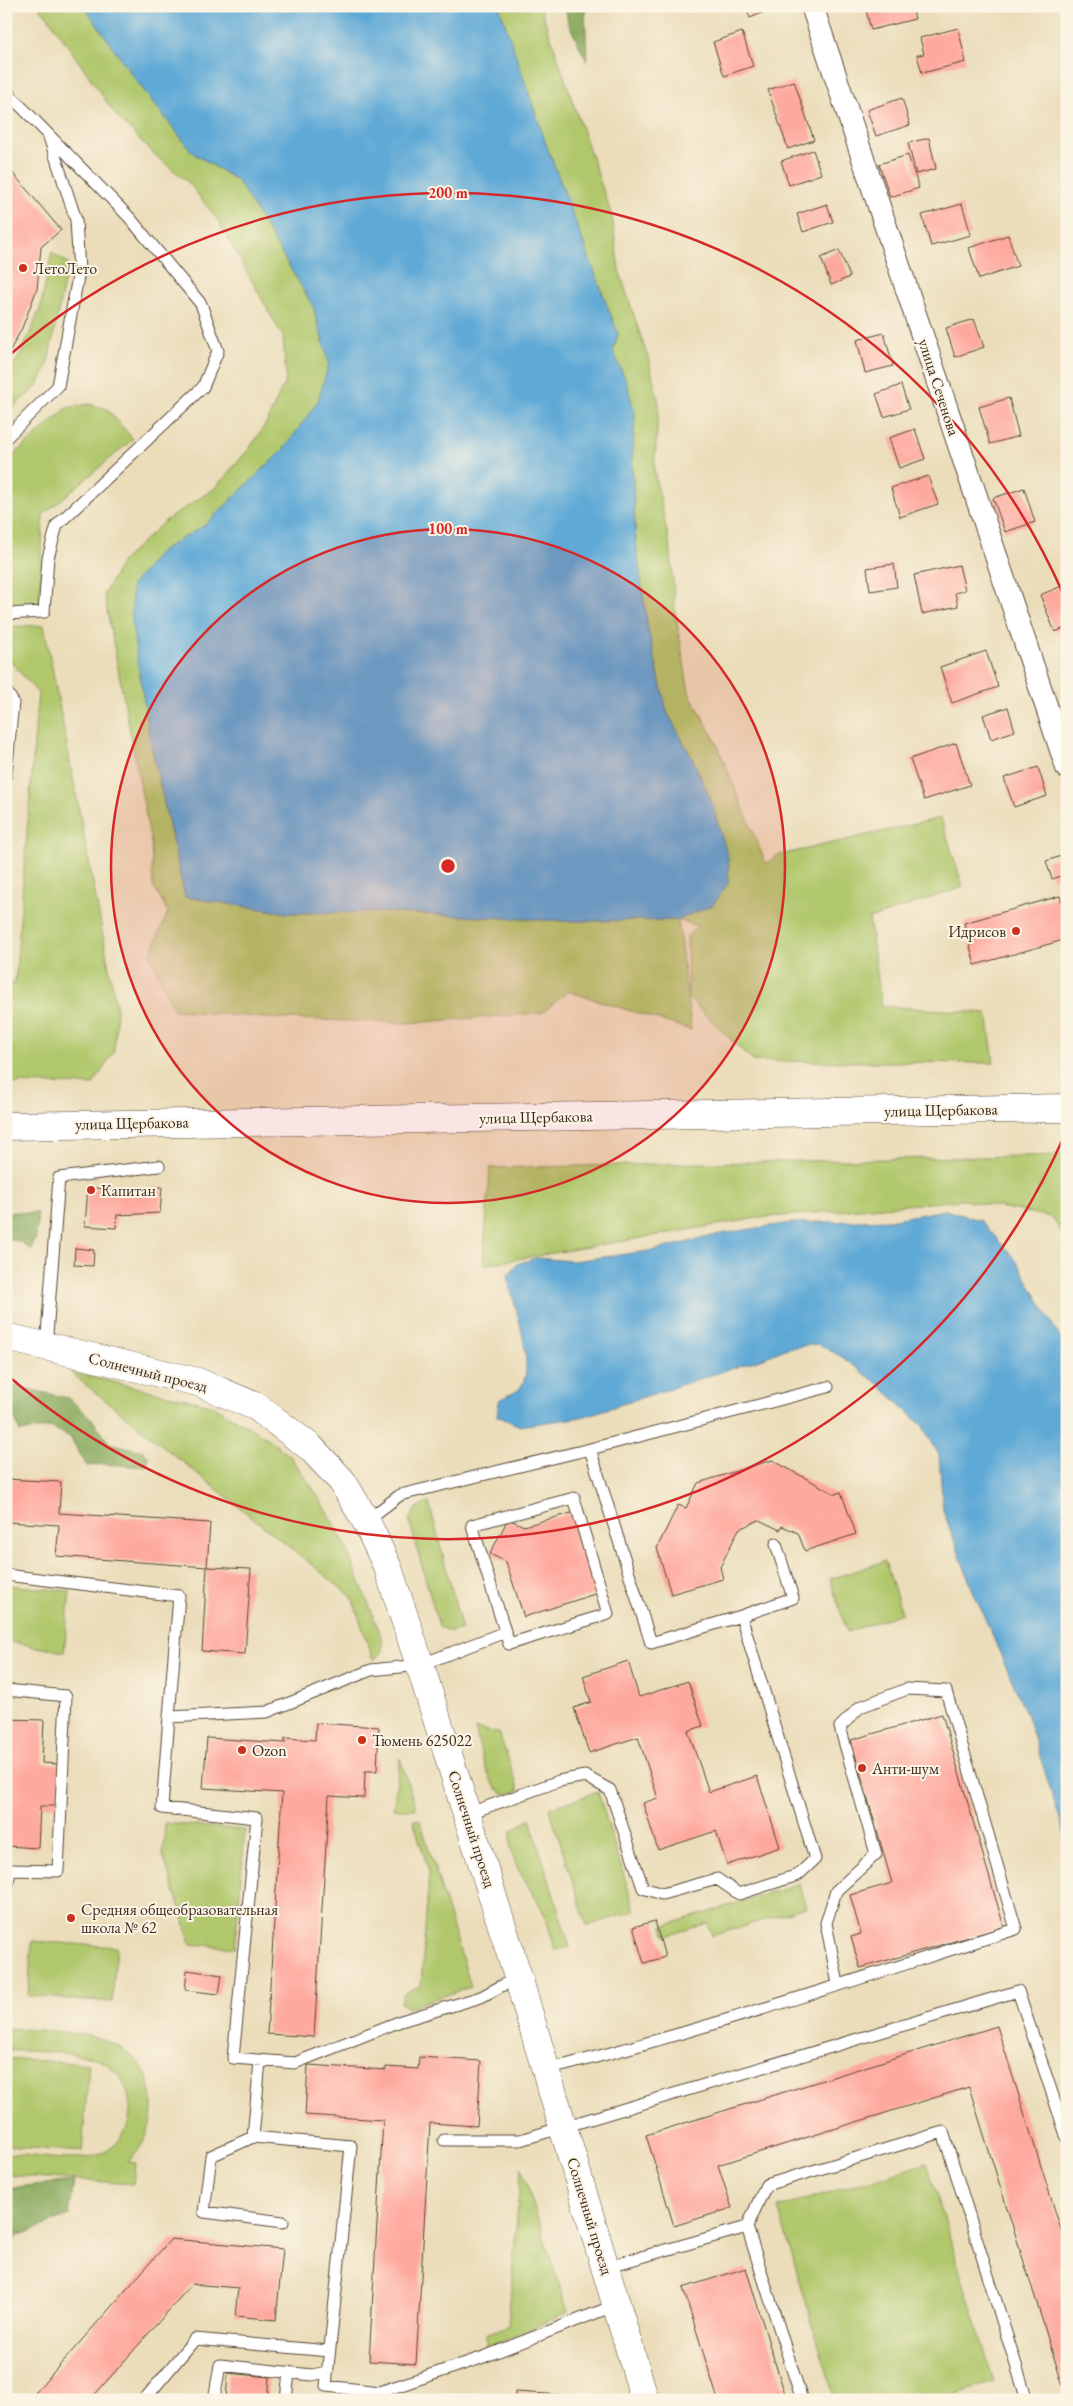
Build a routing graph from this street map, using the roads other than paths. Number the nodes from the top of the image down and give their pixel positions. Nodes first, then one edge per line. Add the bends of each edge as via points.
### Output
1 (812, 6) edge
2 (6, 91) edge
3 (48, 134) junction
4 (6, 438) edge
5 (6, 614) edge
6 (6, 691) edge
7 (1067, 768) edge
8 (6, 775) edge
9 (1067, 1108) edge
10 (6, 1126) edge
11 (159, 1166) dead end
12 (6, 1337) edge
13 (46, 1347) junction
14 (828, 1387) dead end
15 (590, 1449) junction
16 (366, 1521) junction
17 (776, 1544) dead end
18 (6, 1575) edge
19 (742, 1616) junction
20 (505, 1632) junction
21 (420, 1665) junction
22 (6, 1690) edge
23 (169, 1717) junction
24 (467, 1814) junction
25 (6, 1896) edge
26 (518, 1977) junction
27 (838, 1984) junction
28 (260, 2060) junction
29 (546, 2070) junction
30 (563, 2128) junction
31 (252, 2137) junction
32 (1067, 2138) edge
33 (444, 2140) dead end
34 (283, 2222) dead end
35 (747, 2227) junction
36 (606, 2267) junction
37 (617, 2305) junction
38 (329, 2351) junction
39 (289, 2372) junction
40 (327, 2372) junction
41 (380, 2396) edge
42 (144, 2400) edge
43 (214, 2400) edge
44 (286, 2400) edge
45 (645, 2400) edge
46 (802, 2400) edge
47 (1027, 2400) edge

1 - 7 street, улица Сеченова
2 - 3 lane
3 - 4 lane via 76,220 79,271 58,386
3 - 5 lane via 129,217 201,304 218,351 203,387 56,525 48,558 44,612
6 - 8 lane via 13,702
9 - 10 street, улица Щербакова
11 - 13 lane via 59,1178
12 - 13 street, Солнечный проезд
13 - 16 street, Солнечный проезд via 198,1382 257,1408 310,1447 342,1481
14 - 15 lane
15 - 16 lane via 400,1495
15 - 19 lane via 651,1643
16 - 21 street, Солнечный проезд via 388,1568
17 - 19 lane via 793,1598
18 - 23 lane via 178,1596
19 - 24 lane via 815,1859 798,1874 739,1894 716,1879 662,1894 643,1888 610,1790 585,1776 559,1781
20 - 20 lane via 472,1525 574,1498 608,1614 509,1644
20 - 21 lane
21 - 23 lane via 371,1670 267,1712
21 - 24 street, Солнечный проезд
22 - 25 lane via 66,1696 58,1871 10,1870
23 - 28 lane via 162,1808 257,1818 233,2058
24 - 26 street, Солнечный проезд
26 - 28 lane via 481,1997 401,2021 295,2064
26 - 29 street, Солнечный проезд
27 - 27 lane via 1016,1929 946,1691 907,1689 860,1707 840,1727 876,1854 836,1891 826,1923
27 - 29 lane via 632,2048
28 - 31 lane
29 - 30 street, Солнечный проезд
30 - 32 lane via 1018,1990
30 - 33 lane via 520,2140
30 - 36 street, Солнечный проезд
31 - 34 lane via 212,2156 204,2212
31 - 38 lane via 351,2146
35 - 36 lane
35 - 46 lane
35 - 47 lane via 766,2186 943,2132
36 - 37 street, Солнечный проезд
37 - 41 lane
37 - 45 street, Солнечный проезд
38 - 40 lane
38 - 42 lane via 195,2339
39 - 40 lane via 312,2375
39 - 43 lane via 220,2365
39 - 44 lane
40 - 41 lane via 326,2386

